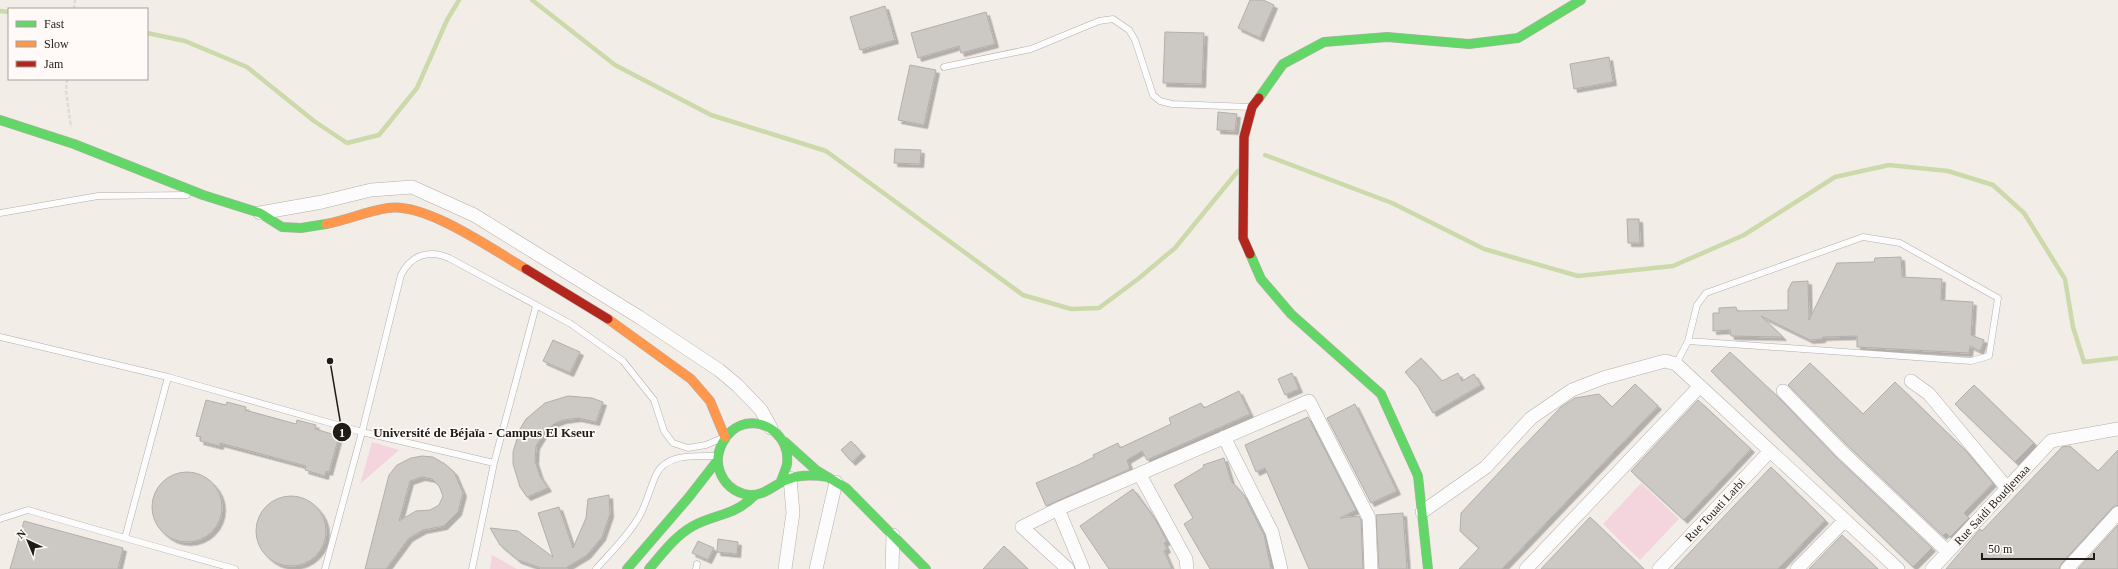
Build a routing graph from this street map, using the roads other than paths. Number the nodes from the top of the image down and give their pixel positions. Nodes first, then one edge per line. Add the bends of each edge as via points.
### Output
1 (1581, 0) edge
2 (944, 67) dead end
3 (1252, 107) junction
4 (0, 120) edge
5 (203, 195) junction
6 (0, 213) edge
7 (260, 213) junction
8 (536, 306) junction
9 (0, 337) edge
10 (1688, 341) junction
11 (1676, 364) junction
12 (168, 377) junction
13 (1912, 381) dead end
14 (1700, 386) junction
15 (1783, 391) dead end
16 (771, 428) junction
17 (2118, 429) edge
18 (362, 432) junction
19 (725, 437) junction
20 (1224, 437) junction
21 (785, 442) junction
22 (1770, 451) junction
23 (717, 458) junction
24 (494, 463) junction
25 (1140, 475) junction
26 (786, 480) junction
27 (832, 480) junction
28 (2007, 488) junction
29 (755, 495) junction
30 (1058, 509) junction
31 (1422, 512) junction
32 (2118, 513) edge
33 (0, 519) edge
34 (1845, 520) junction
35 (893, 535) junction
36 (125, 538) junction
37 (1948, 552) junction
38 (235, 569) edge
39 (325, 569) edge
40 (472, 569) edge
41 (596, 569) edge
42 (627, 569) edge
43 (649, 569) edge
44 (785, 569) edge
45 (816, 569) edge
46 (892, 569) edge
47 (926, 569) edge
48 (1068, 569) edge
49 (1083, 569) edge
50 (1187, 569) edge
51 (1281, 569) edge
52 (1371, 569) edge
53 (1428, 569) edge
54 (1526, 569) edge
55 (1659, 569) edge
56 (1797, 569) edge
57 (1898, 569) edge
58 (1932, 569) edge
59 (2067, 569) edge

1 - 3 street via 1518,38 1469,44 1387,37 1324,42 1283,64
2 - 3 lane via 1031,49 1099,21 1113,19 1129,30 1135,40 1153,95 1160,101 1172,104
3 - 31 street via 1244,137 1243,238 1261,279 1291,314 1380,394 1418,476
4 - 5 street via 74,144
5 - 6 lane via 98,196
5 - 7 street
7 - 16 street via 371,190 412,187 474,216 639,316 737,385 761,410
7 - 19 street via 282,226 301,228 346,220 389,208 415,210 444,222 539,276 628,332 677,368 691,379 710,401
8 - 18 lane via 442,255 425,254 411,261 401,275
8 - 19 lane via 571,324 623,361 654,400 664,432 673,443 688,448 706,445
8 - 24 lane
9 - 12 lane
10 - 10 lane via 1697,305 1706,293 1862,237 1900,243 1998,298 1989,356 1971,361
10 - 11 lane
11 - 14 street
11 - 31 street via 1664,360 1572,390 1531,418 1486,467
12 - 18 lane
12 - 36 lane
13 - 28 street via 1930,394
14 - 22 street
14 - 54 street
15 - 37 street via 1840,451
16 - 19 street via 762,424 746,424 732,430
16 - 21 street
17 - 28 street, Rue Saidi Boudjemaa via 2051,441
18 - 24 lane
18 - 39 lane
19 - 23 street
20 - 25 street
20 - 51 street via 1272,532
20 - 52 street via 1309,401 1369,518
21 - 26 street via 789,462
21 - 27 street
22 - 34 street
22 - 55 street, Rue Touati Larbi
23 - 29 street via 723,478 729,485 745,494
23 - 41 lane via 684,457 665,464 656,473 640,515
23 - 42 street via 689,498
24 - 40 lane
25 - 30 street
25 - 50 street via 1186,559
26 - 27 street via 809,476
26 - 29 street via 765,493
26 - 44 street via 793,513
27 - 35 street via 846,488
27 - 45 street
28 - 37 street, Rue Saidi Boudjemaa
29 - 43 street via 738,511 704,521 686,530
30 - 48 street via 1022,527
30 - 49 street
31 - 53 street
32 - 59 street
33 - 36 lane via 28,510
34 - 56 street
34 - 57 street
35 - 46 street
35 - 47 street
36 - 38 lane
37 - 58 street, Rue Saidi Boudjemaa

